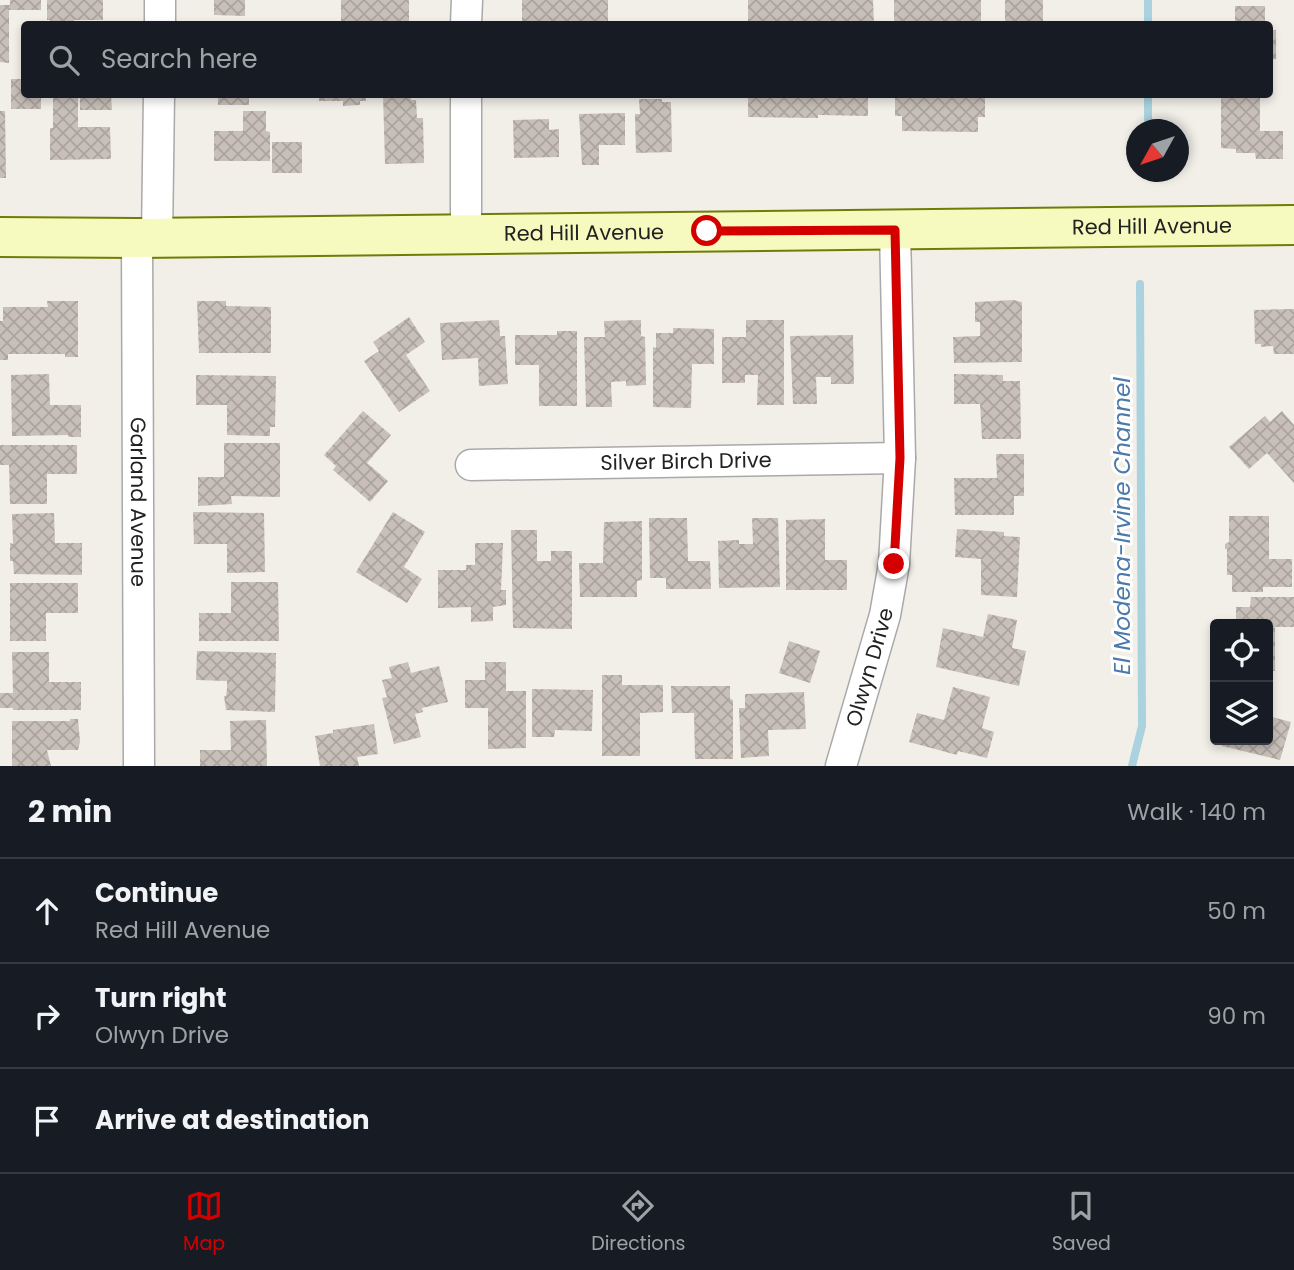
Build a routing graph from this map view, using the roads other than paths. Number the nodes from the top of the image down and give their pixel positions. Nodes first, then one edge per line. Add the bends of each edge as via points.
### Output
1 (160, 0) edge
2 (467, 0) edge
3 (160, 21) edge
4 (466, 21) edge
5 (159, 98) edge
6 (466, 98) edge
7 (1294, 225) edge
8 (895, 230) junction
9 (466, 233) junction
10 (0, 237) edge
11 (147, 238) junction
12 (900, 458) junction
13 (471, 465) dead end
14 (139, 766) edge
15 (841, 766) edge

1 - 3 street
2 - 4 street
5 - 11 street, Garland Avenue
6 - 9 street
7 - 8 main road, Red Hill Avenue
8 - 9 main road, Red Hill Avenue
8 - 12 street, Olwyn Drive
9 - 11 main road, Red Hill Avenue
10 - 11 main road, Red Hill Avenue
11 - 14 street, Garland Avenue
12 - 13 street, Silver Birch Drive
12 - 15 street, Olwyn Drive via 894,564 885,615

